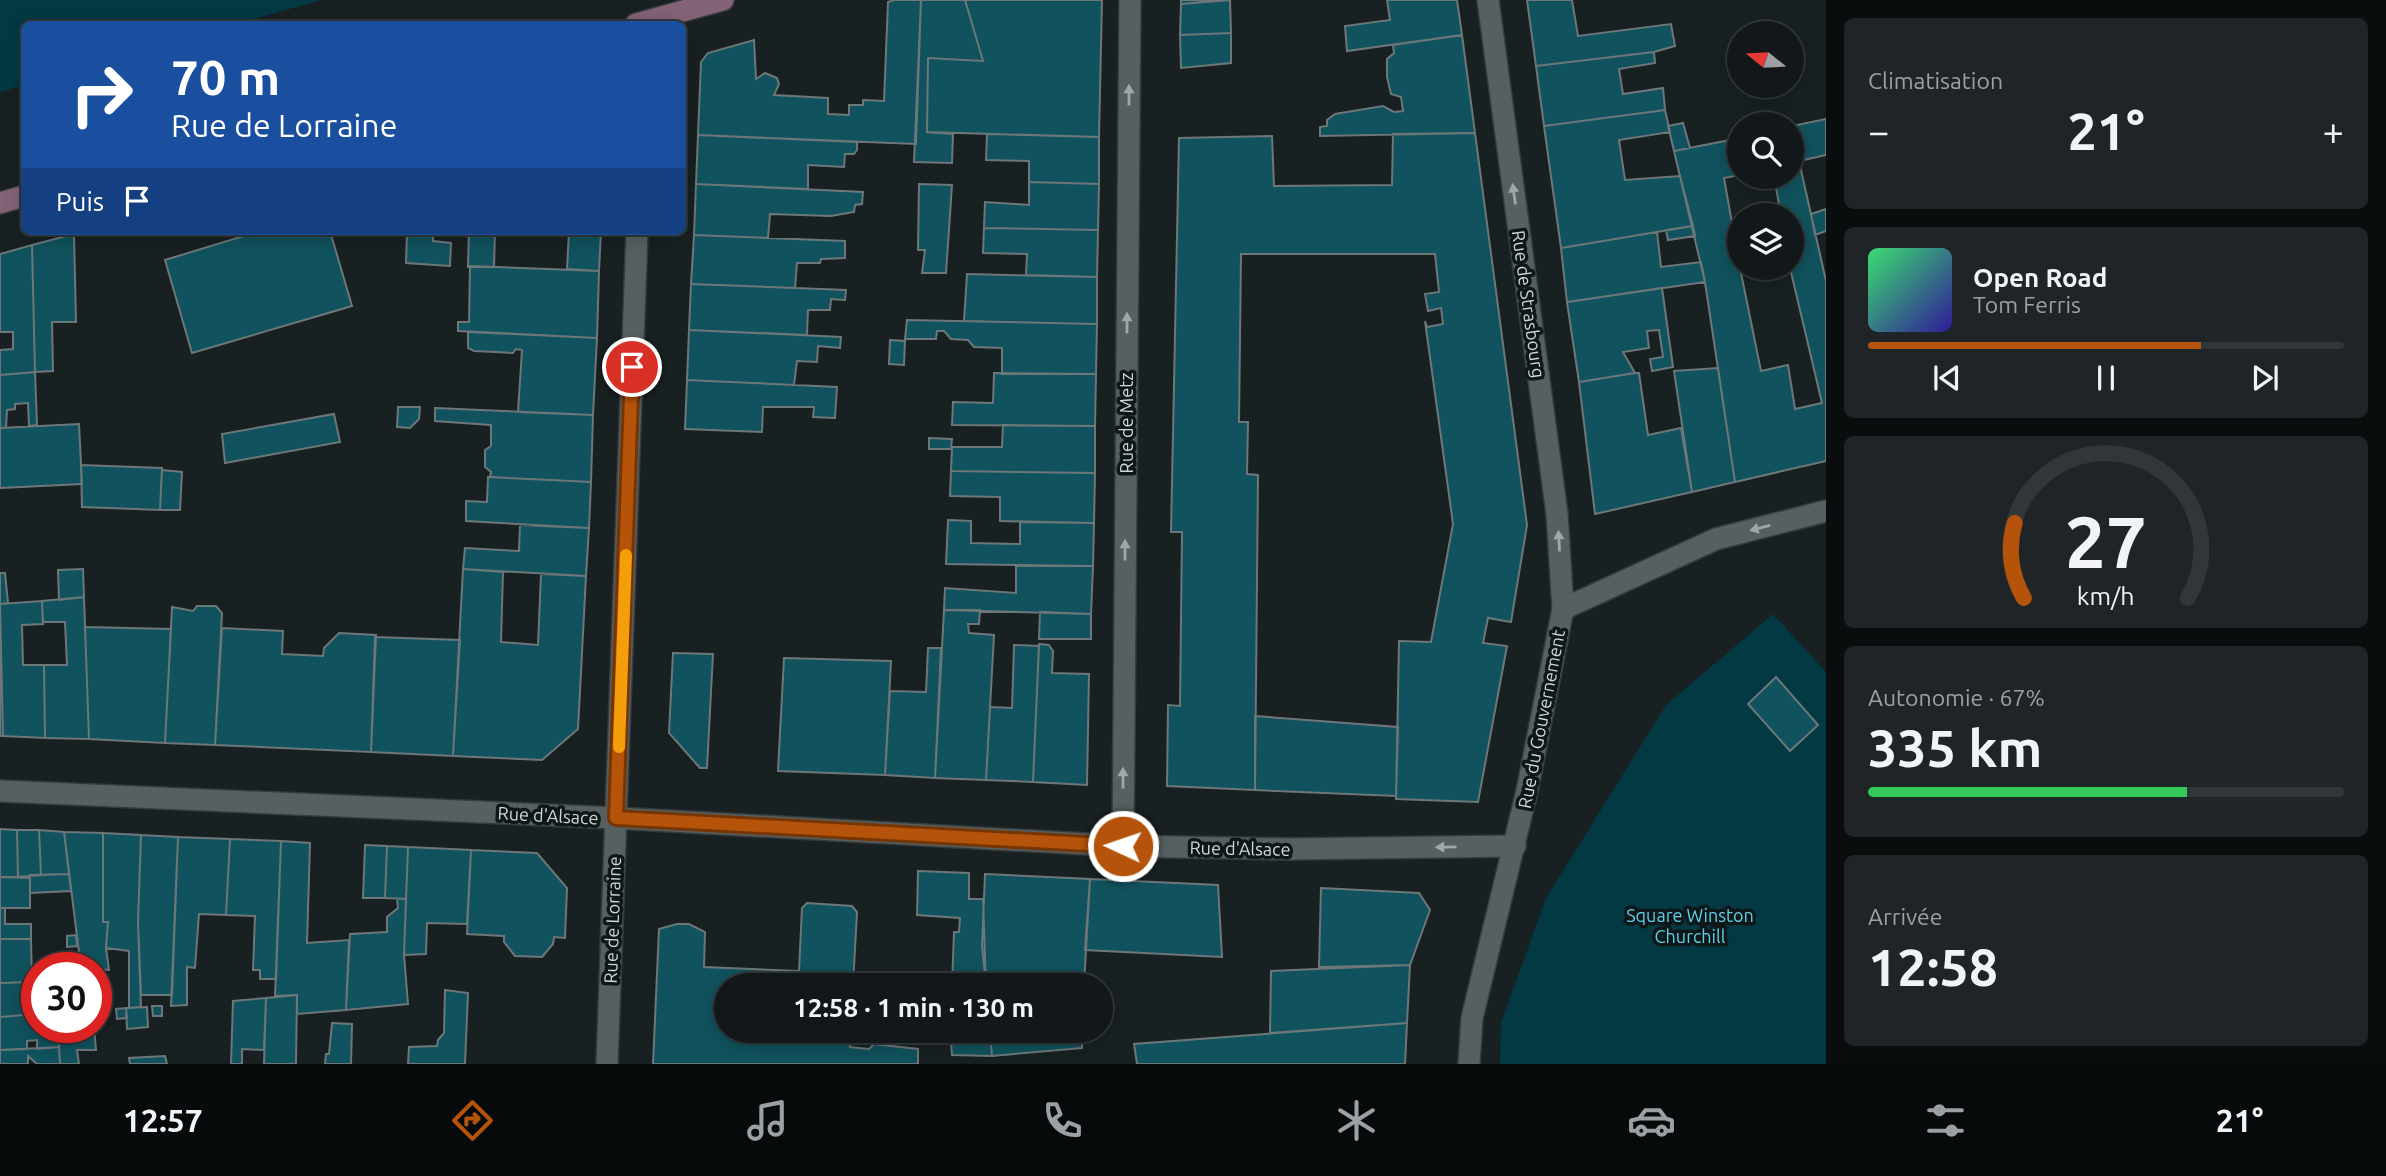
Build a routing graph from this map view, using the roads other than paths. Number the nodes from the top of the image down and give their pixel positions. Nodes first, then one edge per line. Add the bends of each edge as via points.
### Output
1 (723, 0) edge
2 (1130, 0) edge
3 (1488, 0) edge
4 (652, 21) edge
5 (21, 197) edge
6 (0, 203) edge
7 (637, 235) edge
8 (1826, 510) edge
9 (1563, 609) junction
10 (0, 790) edge
11 (616, 818) junction
12 (1123, 846) junction
13 (1515, 846) junction
14 (607, 1064) edge
15 (1469, 1064) edge

1 - 4 main road
12 -> 2 street, Rue de Metz
9 -> 3 street, Rue de Strasbourg via 1557,514
5 - 6 main road
7 - 11 street, Rue de Lorraine
8 -> 9 street, Rue du Gouvernement via 1716,539
9 - 13 street, Rue du Gouvernement
10 - 11 street, Rue d'Alsace
11 - 12 street, Rue d'Alsace
11 - 14 street, Rue de Lorraine
13 -> 12 street, Rue d'Alsace
13 - 15 street, Rue du Gouvernement via 1472,1018

